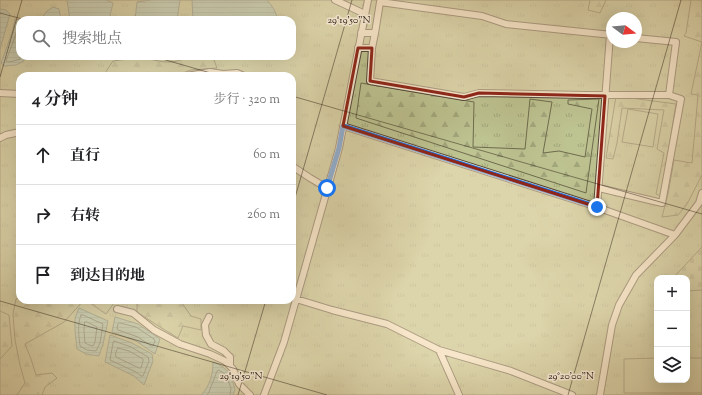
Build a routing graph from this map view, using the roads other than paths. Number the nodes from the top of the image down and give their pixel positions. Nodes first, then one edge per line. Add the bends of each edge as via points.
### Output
1 (335, 0) edge
2 (368, 0) edge
3 (365, 14) junction
4 (362, 33) junction
5 (375, 33) junction
6 (606, 34) edge
7 (642, 39) edge
8 (358, 48) junction
9 (372, 48) junction
10 (610, 48) edge
11 (0, 92) edge
12 (16, 94) edge
13 (669, 95) junction
14 (605, 96) junction
15 (343, 126) junction
16 (16, 133) edge
17 (0, 138) edge
18 (296, 169) edge
19 (327, 188) junction
20 (598, 188) junction
21 (702, 192) edge
22 (597, 207) junction
23 (675, 235) junction
24 (296, 299) joint
25 (295, 304) edge
26 (117, 309) dead end
27 (209, 317) dead end
28 (439, 350) junction
29 (230, 365) junction
30 (250, 395) edge
31 (264, 395) edge
32 (459, 395) edge
33 (572, 395) edge
34 (600, 395) edge

1 - 3 street
2 - 3 street
3 - 4 street
4 - 5 street
4 - 8 street
5 - 6 street via 380,2 482,16 506,24
5 - 9 street
7 - 13 street via 676,42
8 - 9 street
8 - 15 street
9 - 14 street via 370,81 464,97 479,93
10 - 14 street
11 - 12 street
13 - 14 street
13 - 20 street via 681,99 662,203
14 - 20 street
15 - 19 street
15 - 22 street
16 - 17 street
18 - 19 street
19 - 24 street
20 - 22 street
21 - 23 street via 699,203
22 - 23 street
23 - 34 street via 636,275 619,304 612,325
24 - 28 street via 386,324
25 - 31 street via 284,342
26 - 29 street via 133,313 154,330 180,344 210,354
27 - 29 street via 205,325 206,335 211,344 230,357
28 - 32 street
28 - 33 street via 511,371
29 - 30 street via 239,384

